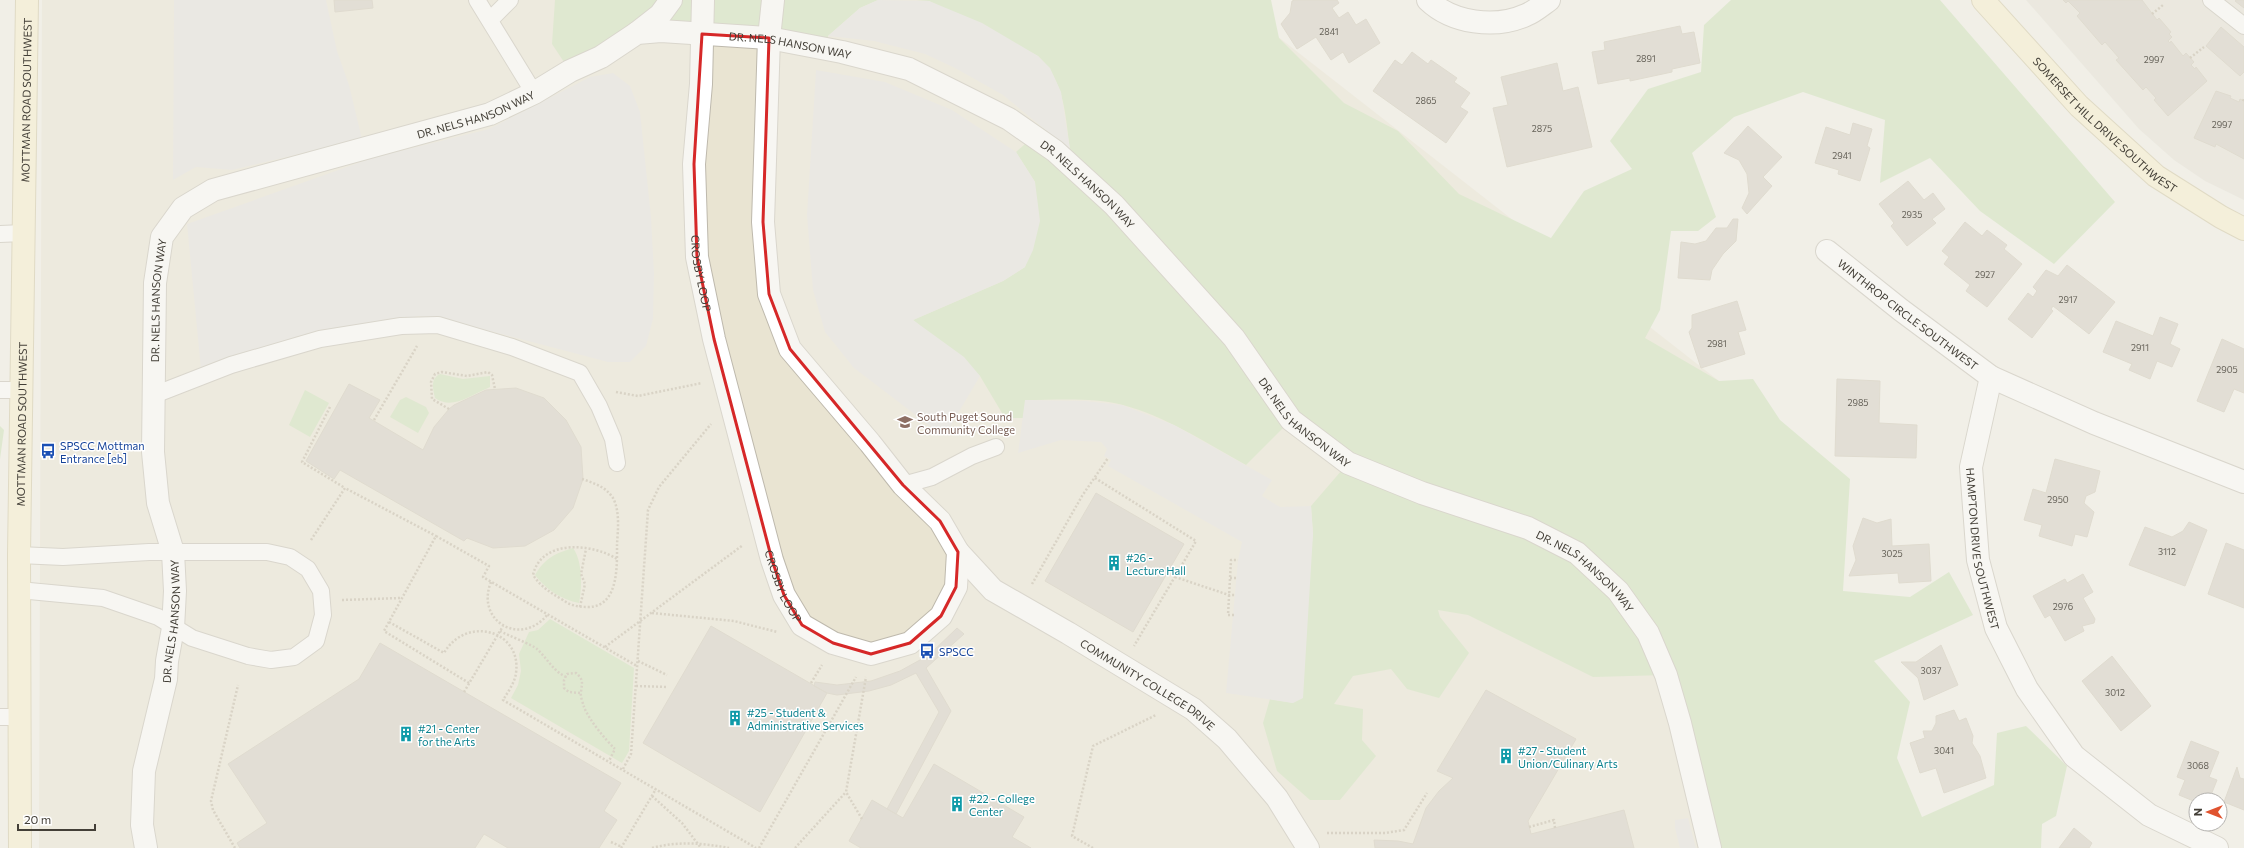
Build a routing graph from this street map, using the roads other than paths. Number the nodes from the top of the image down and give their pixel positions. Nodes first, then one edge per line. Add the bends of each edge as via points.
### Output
1 (27, 0) edge
2 (477, 0) edge
3 (510, 0) edge
4 (671, 0) edge
5 (704, 0) edge
6 (773, 0) edge
7 (1428, 0) edge
8 (1549, 0) edge
9 (1983, 0) edge
10 (2211, 0) edge
11 (490, 20) junction
12 (2244, 26) edge
13 (637, 33) junction
14 (702, 34) junction
15 (769, 38) junction
16 (534, 93) junction
17 (2244, 229) edge
18 (23, 233) junction
19 (0, 234) edge
20 (1828, 251) dead end
21 (1991, 377) junction
22 (0, 390) edge
23 (21, 390) junction
24 (154, 395) junction
25 (996, 447) dead end
26 (617, 462) dead end
27 (2244, 482) edge
28 (903, 485) junction
29 (173, 552) junction
30 (958, 552) junction
31 (19, 555) junction
32 (19, 590) junction
33 (173, 628) junction
34 (10, 717) edge
35 (20, 848) edge
36 (146, 848) edge
37 (1308, 848) edge
38 (1710, 848) edge
39 (2217, 848) edge

1 - 18 street, MOTTMAN ROAD SOUTHWEST
2 - 11 lane
3 - 11 lane
4 - 13 street via 660,15
5 - 14 street, CROSBY LOOP
6 - 15 street
7 - 8 street via 1436,8 1465,20 1498,22 1526,15
9 - 17 street, SOMERSET HILL DRIVE SOUTHWEST via 2079,106 2156,176
10 - 12 lane
11 - 16 lane
13 - 14 street, DR. NELS HANSON WAY via 661,31
13 - 16 street, DR. NELS HANSON WAY via 601,57 570,71
14 - 15 street, DR. NELS HANSON WAY
14 - 30 street, CROSBY LOOP via 701,84 694,164 697,257 714,339 772,560 784,595 802,625 833,643 871,654 910,643 941,616 956,587
15 - 28 street via 763,222 769,294 790,349
15 - 38 street, DR. NELS HANSON WAY via 842,52 909,69 1009,119 1054,151 1114,205 1234,338 1291,420 1348,463 1422,494 1528,528 1577,553 1618,591 1648,633 1666,675 1680,723
16 - 24 street, DR. NELS HANSON WAY via 490,114 217,188 183,208 162,237 159,252 155,283
18 - 19 lane
18 - 23 street, MOTTMAN ROAD SOUTHWEST
20 - 21 street, WINTHROP CIRCLE SOUTHWEST via 1901,310
21 - 27 street via 2094,423
21 - 39 street, HAMPTON DRIVE SOUTHWEST via 1971,467 1978,560 1996,628 2027,689 2074,756 2149,815
22 - 23 lane
23 - 31 street, MOTTMAN ROAD SOUTHWEST
24 - 26 lane via 231,365 316,341 401,326 438,325 512,347 580,373 613,439
24 - 29 street, DR. NELS HANSON WAY via 153,452 158,503
25 - 28 lane via 932,476
28 - 30 street via 940,521
29 - 31 lane via 63,557
29 - 33 street, DR. NELS HANSON WAY
29 - 33 lane via 267,552 290,558 308,569 321,590 323,615 316,641 294,657 271,660 219,648
30 - 37 street, COMMUNITY COLLEGE DRIVE via 993,590 1193,709 1227,739 1277,798
31 - 32 street, MOTTMAN ROAD SOUTHWEST
32 - 33 lane via 103,598 158,617
32 - 34 street, MOTTMAN ROAD SOUTHWEST
33 - 36 street, DR. NELS HANSON WAY via 166,679 144,770 142,825
34 - 35 street, MOTTMAN ROAD SOUTHWEST

